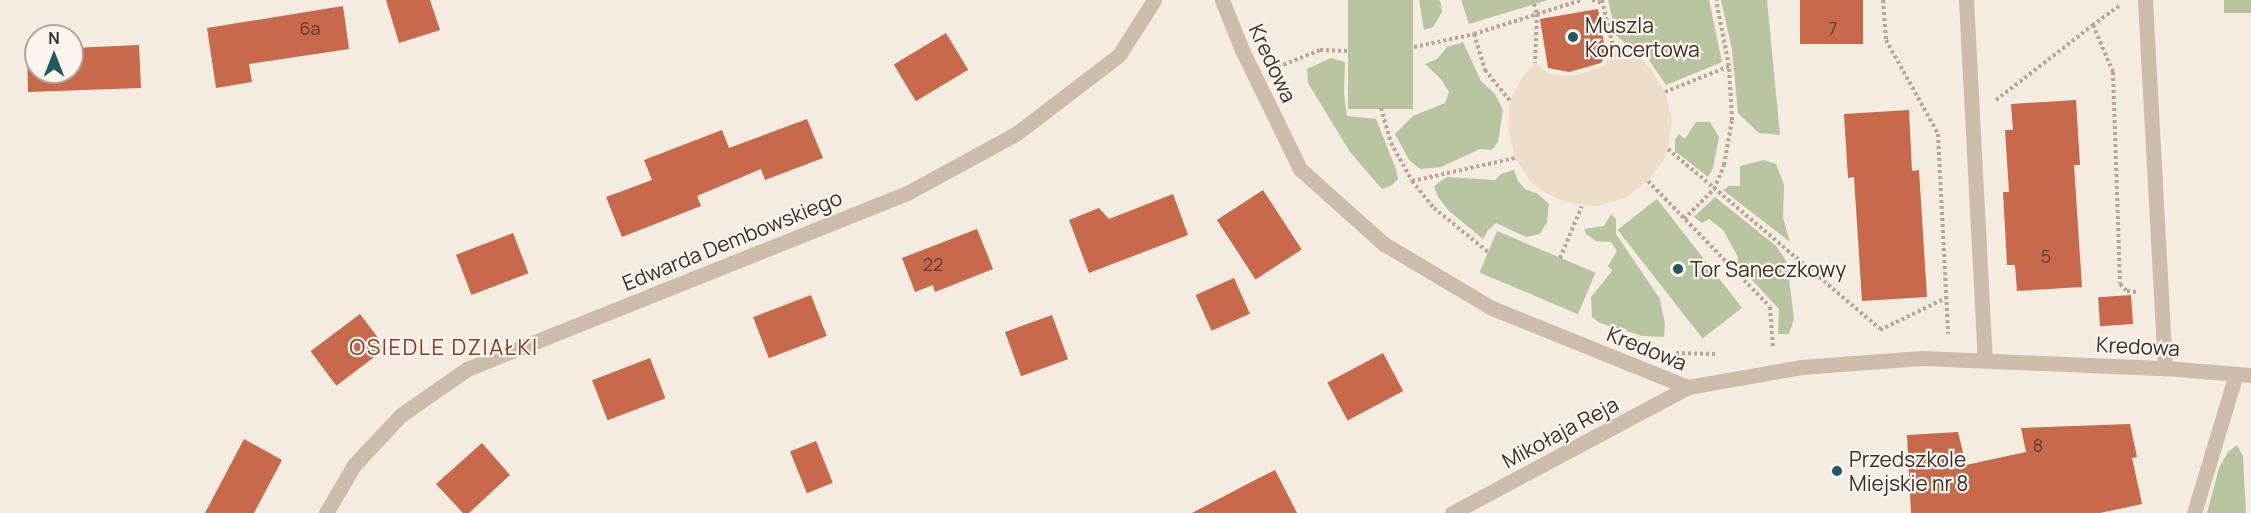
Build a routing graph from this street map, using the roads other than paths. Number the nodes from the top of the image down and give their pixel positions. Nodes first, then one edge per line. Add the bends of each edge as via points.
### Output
1 (1154, 0) edge
2 (1222, 0) edge
3 (1966, 0) edge
4 (2145, 0) edge
5 (1984, 352) junction
6 (2165, 368) junction
7 (2243, 375) edge
8 (1688, 387) junction
9 (326, 513) edge
10 (1452, 513) edge
11 (2194, 513) edge

1 - 9 street, Edwarda Dembowskiego via 1119,55 1017,132 909,192 467,369 401,415 354,465
2 - 8 street, Kredowa via 1300,169 1384,244 1492,308
3 - 5 street
4 - 6 street
5 - 6 street, Kredowa
5 - 8 street, Kredowa via 1801,367
6 - 7 street, Kredowa
7 - 11 street
8 - 10 street, Mikołaja Reja

